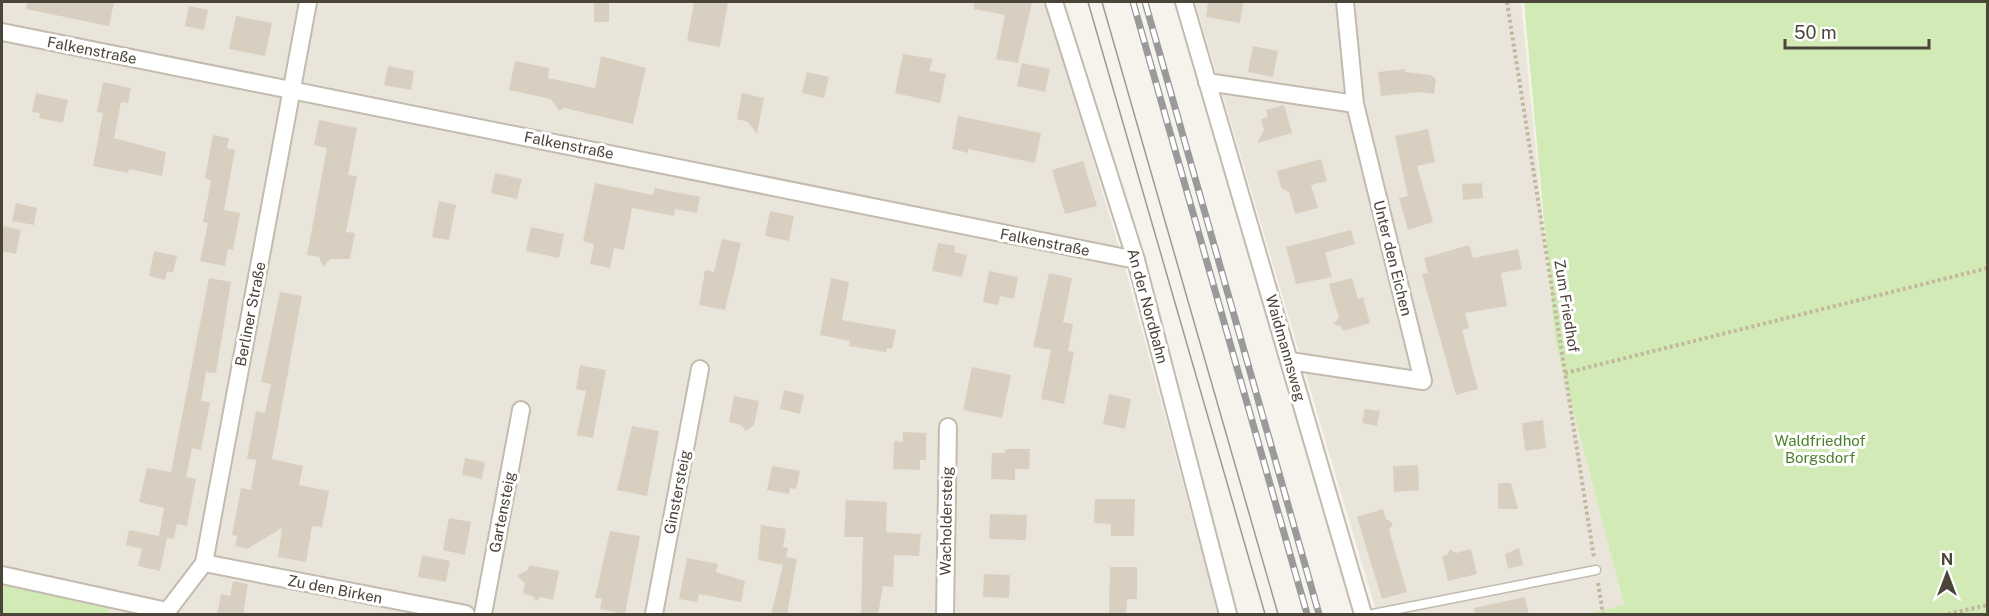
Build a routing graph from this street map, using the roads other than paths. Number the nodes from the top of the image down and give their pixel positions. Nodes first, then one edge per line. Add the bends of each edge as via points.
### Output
1 (308, 2) edge
2 (1054, 2) edge
3 (1184, 2) edge
4 (1346, 2) edge
5 (2, 32) edge
6 (1207, 82) junction
7 (292, 89) junction
8 (1355, 104) junction
9 (1136, 260) junction
10 (1290, 361) junction
11 (700, 369) dead end
12 (521, 410) dead end
13 (948, 427) dead end
14 (204, 563) junction
15 (1596, 570) road end
16 (2, 575) edge
17 (166, 613) edge
18 (466, 615) edge
19 (483, 615) edge
20 (654, 615) edge
21 (945, 615) edge
22 (1228, 615) edge
23 (1363, 615) edge
24 (1373, 615) edge

1 - 7 street, Berliner Straße
2 - 9 street, An der Nordbahn
3 - 6 street, Waidmannsweg
4 - 8 street, Unter den Eichen
5 - 7 street, Falkenstraße
6 - 8 street
6 - 10 street, Waidmannsweg
7 - 9 street, Falkenstraße
7 - 14 street, Berliner Straße
8 - 10 street, Unter den Eichen via 1423,381
9 - 22 street, An der Nordbahn
10 - 23 street, Waidmannsweg
11 - 20 street, Ginstersteig
12 - 19 street, Gartensteig
13 - 21 street, Wacholdersteig
14 - 17 street, Berliner Straße
14 - 18 street, Zu den Birken
15 - 24 lane
16 - 17 street

